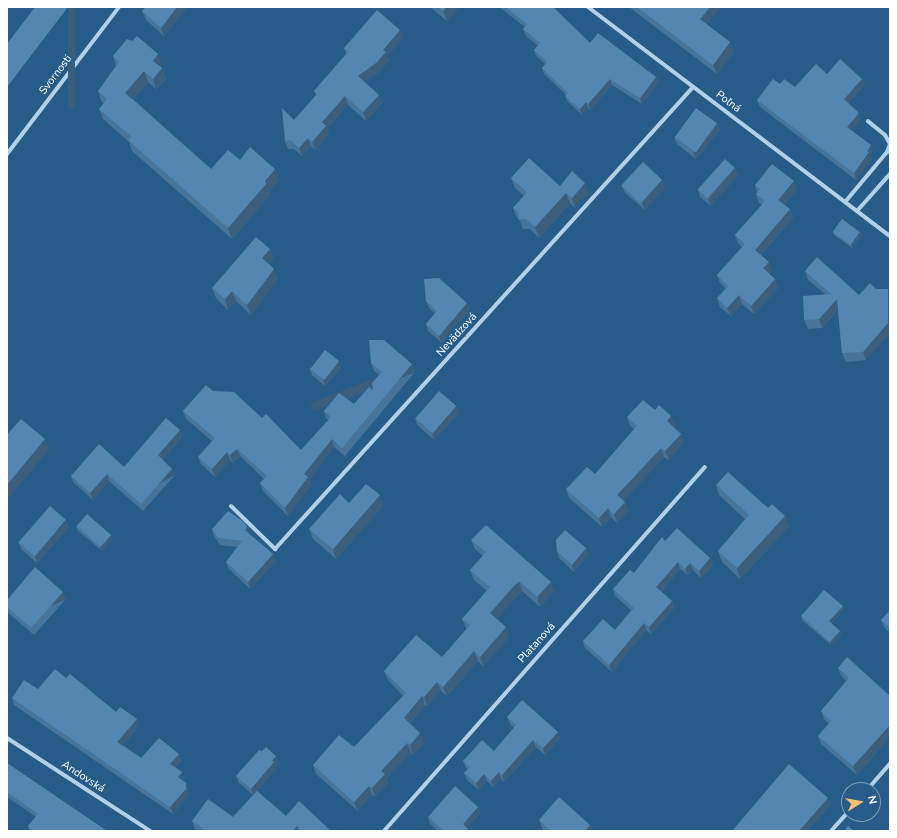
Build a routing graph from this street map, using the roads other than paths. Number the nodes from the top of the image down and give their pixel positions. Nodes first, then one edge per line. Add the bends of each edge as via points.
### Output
1 (119, 7) edge
2 (588, 7) edge
3 (693, 87) junction
4 (868, 120) dead end
5 (7, 154) edge
6 (890, 174) edge
7 (845, 202) junction
8 (857, 211) junction
9 (890, 236) edge
10 (705, 467) dead end
11 (231, 506) dead end
12 (7, 738) edge
13 (890, 764) edge
14 (875, 782) edge
15 (841, 820) edge
16 (150, 831) edge
17 (384, 831) edge
18 (831, 831) edge

1 - 5 street, Svornosti
2 - 3 street, Poľná
3 - 7 street, Poľná
3 - 11 street, Nevädzová via 275,549
4 - 7 street via 885,135 890,144 888,152
6 - 8 street
7 - 8 street, Poľná
8 - 9 street, Poľná
10 - 17 street, Platanová
12 - 16 street, Andovská
13 - 14 street
15 - 18 street

